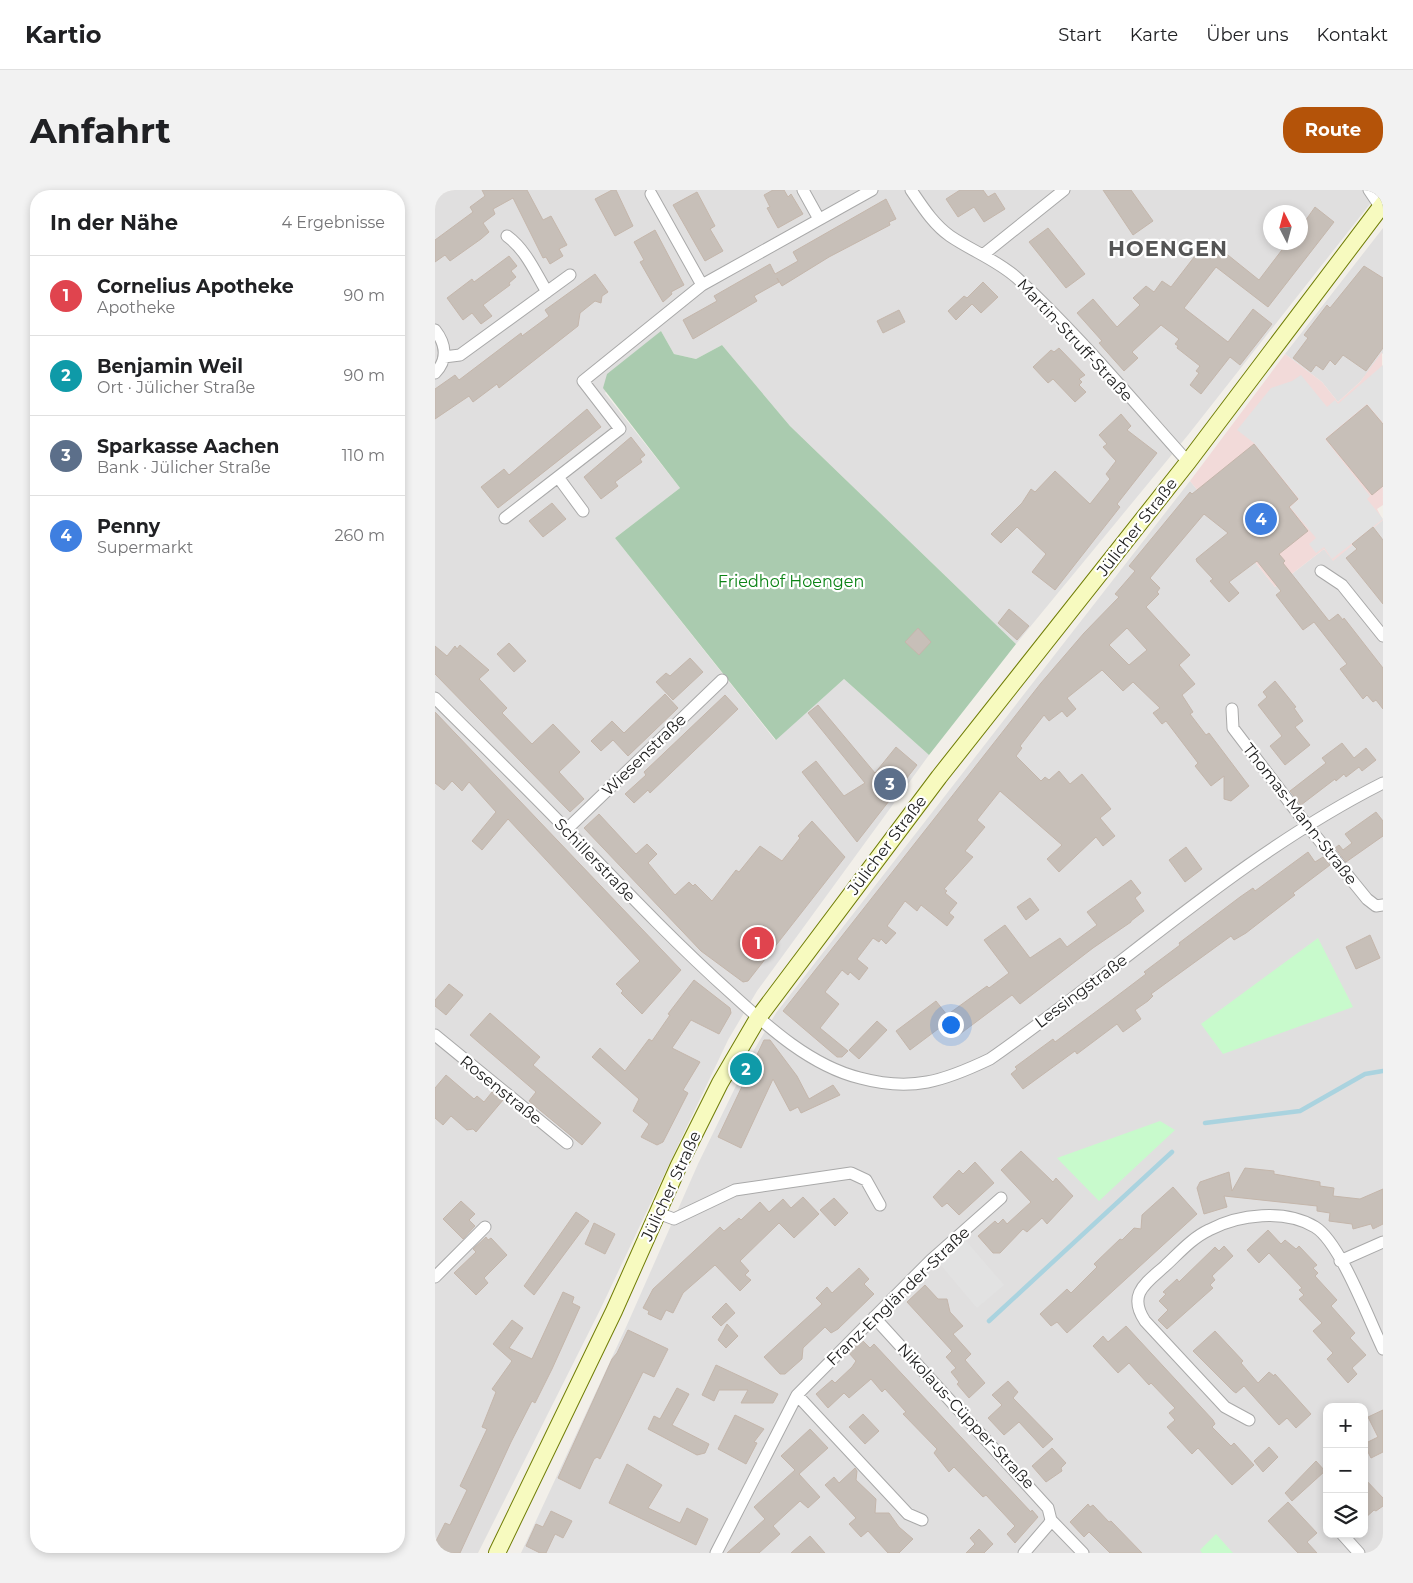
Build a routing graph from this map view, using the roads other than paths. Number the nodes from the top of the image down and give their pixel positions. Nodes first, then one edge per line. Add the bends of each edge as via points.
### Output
1 (803, 190) edge
2 (872, 190) edge
3 (911, 190) edge
4 (1064, 190) edge
5 (1369, 190) edge
6 (651, 194) dead end
7 (1382, 208) edge
8 (819, 219) junction
9 (507, 236) dead end
10 (984, 254) junction
11 (570, 275) dead end
12 (702, 285) junction
13 (547, 292) junction
14 (435, 330) edge
15 (444, 357) junction
16 (435, 373) edge
17 (1187, 462) junction
18 (558, 477) junction
19 (583, 511) dead end
20 (505, 518) dead end
21 (1321, 571) dead end
22 (1383, 636) edge
23 (722, 680) dead end
24 (435, 698) edge
25 (1231, 709) dead end
26 (1383, 783) edge
27 (1306, 824) junction
28 (567, 830) junction
29 (1383, 904) edge
30 (758, 1018) junction
31 (435, 1035) edge
32 (567, 1143) dead end
33 (1001, 1198) dead end
34 (880, 1205) dead end
35 (658, 1213) junction
36 (485, 1227) dead end
37 (1383, 1242) edge
38 (1341, 1261) junction
39 (435, 1277) edge
40 (874, 1317) junction
41 (1383, 1349) edge
42 (797, 1395) junction
43 (1249, 1420) dead end
44 (922, 1520) dead end
45 (1051, 1520) junction
46 (1346, 1538) edge
47 (497, 1553) edge
48 (716, 1553) edge
49 (1024, 1553) edge
50 (1083, 1553) edge
51 (1359, 1553) edge

1 - 8 street
2 - 8 street
3 - 10 street, Martin-Struff-Straße via 931,219 950,236
4 - 10 street
5 - 7 street
6 - 12 street
7 - 17 main road, Jülicher Straße
8 - 12 street
9 - 13 street via 517,243
10 - 17 street, Martin-Struff-Straße via 1011,272 1047,305
11 - 13 street
12 - 18 street via 583,381 620,430
13 - 15 street via 460,355
14 - 15 street via 443,343
15 - 16 street
17 - 30 main road, Jülicher Straße via 939,777
18 - 19 street
18 - 20 street
21 - 22 street via 1342,585
23 - 28 street, Wiesenstraße
24 - 28 street, Schillerstraße
25 - 27 street, Thomas-Mann-Straße via 1233,728
26 - 27 street, Lessingstraße
27 - 29 street, Thomas-Mann-Straße via 1367,899 1376,906
27 - 30 street, Lessingstraße via 1009,1046 990,1059 941,1080 911,1084 860,1078 814,1059
28 - 30 street, Schillerstraße via 677,946
30 - 35 main road, Jülicher Straße via 720,1083
31 - 32 street, Rosenstraße
33 - 40 street, Franz-Engländer-Straße via 931,1260
34 - 35 street via 866,1180 851,1173 735,1190 674,1219
35 - 47 main road, Jülicher Straße
36 - 39 street
37 - 38 street
38 - 41 street
38 - 43 street via 1330,1242 1315,1227 1278,1216 1255,1216 1217,1227 1194,1239 1139,1291 1139,1312 1145,1321 1225,1407
40 - 42 street, Franz-Engländer-Straße
40 - 45 street, Nikolaus-Cüpper-Straße via 1042,1499
42 - 44 street via 908,1514
42 - 48 street, Franz-Engländer-Straße
45 - 49 street
45 - 50 street, Nikolaus-Cüpper-Straße
46 - 51 street

